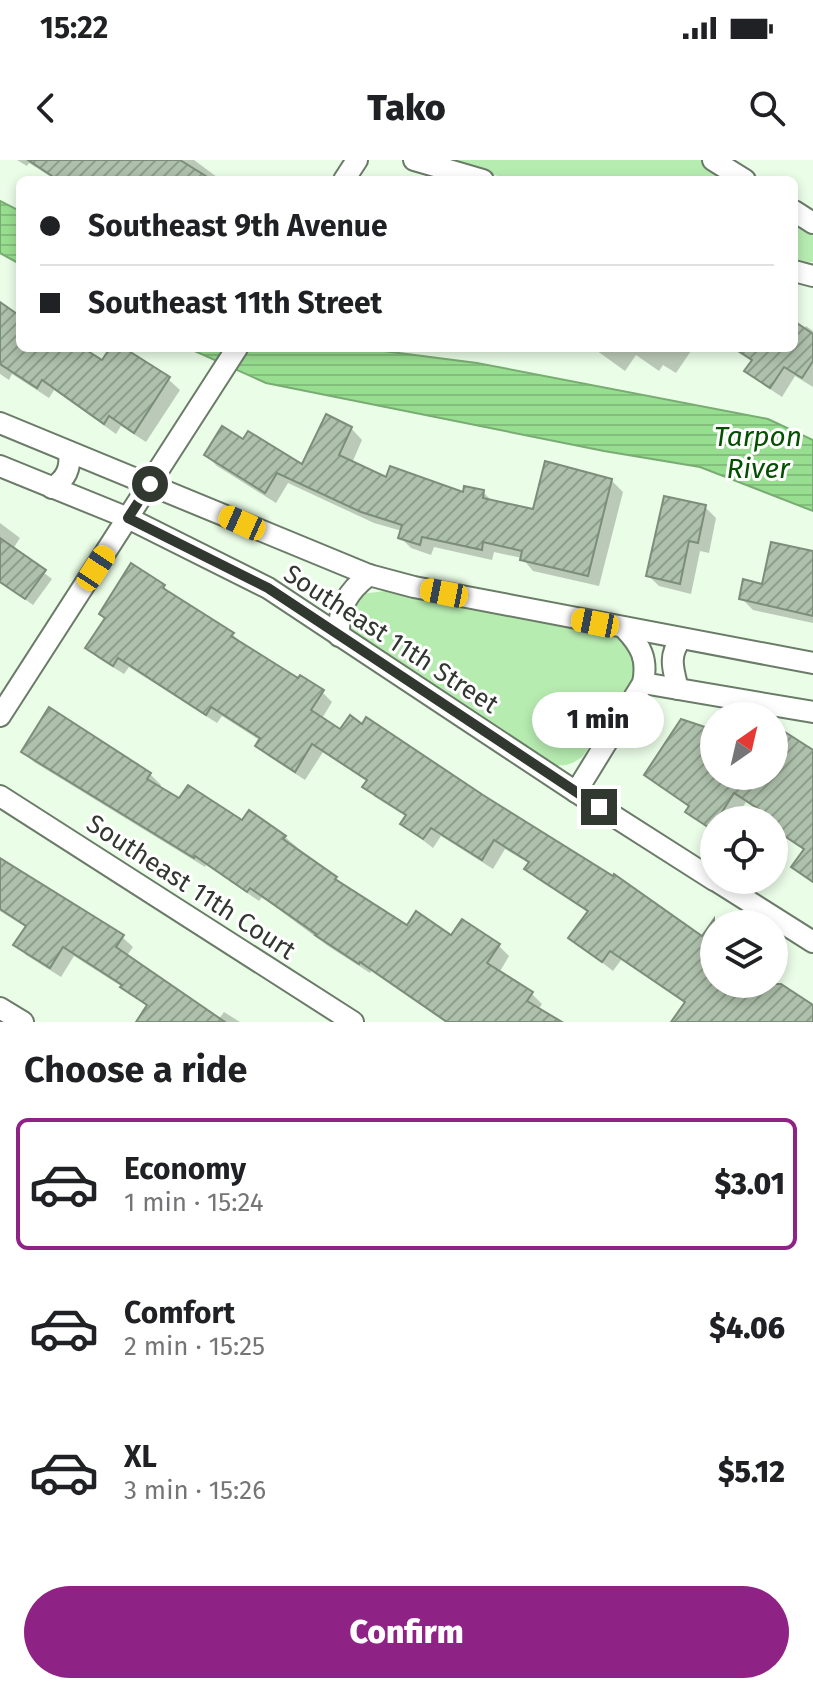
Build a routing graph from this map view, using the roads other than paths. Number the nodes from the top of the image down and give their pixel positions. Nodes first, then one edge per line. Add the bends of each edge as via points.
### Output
1 (414, 160) edge
2 (713, 160) edge
3 (469, 176) edge
4 (739, 176) edge
5 (234, 352) edge
6 (0, 423) edge
7 (69, 452) junction
8 (0, 466) edge
9 (150, 484) junction
10 (52, 488) junction
11 (128, 518) junction
12 (369, 575) junction
13 (625, 629) junction
14 (339, 636) junction
15 (681, 639) junction
16 (813, 663) edge
17 (643, 683) junction
18 (678, 689) junction
19 (813, 712) edge
20 (0, 716) edge
21 (576, 792) junction
22 (0, 796) edge
23 (700, 871) edge
24 (736, 894) edge
25 (813, 942) edge
26 (0, 1008) edge
27 (23, 1022) edge
28 (353, 1022) edge

1 - 3 street
2 - 4 street
5 - 9 street
6 - 7 street
7 - 9 street
7 - 10 street via 68,473
8 - 10 street, Southeast 11th Street
9 - 11 street
9 - 12 street
10 - 11 street, Southeast 11th Street
11 - 14 street, Southeast 11th Street via 268,588
11 - 20 street
12 - 13 street
12 - 14 street via 344,601
13 - 15 street
13 - 17 street via 644,656
14 - 21 street, Southeast 11th Street
15 - 16 street
15 - 18 street via 671,661
17 - 18 street
17 - 21 street
18 - 19 street
21 - 23 street, Southeast 11th Street
22 - 28 street, Southeast 11th Court
24 - 25 street, Southeast 11th Street
26 - 27 street

